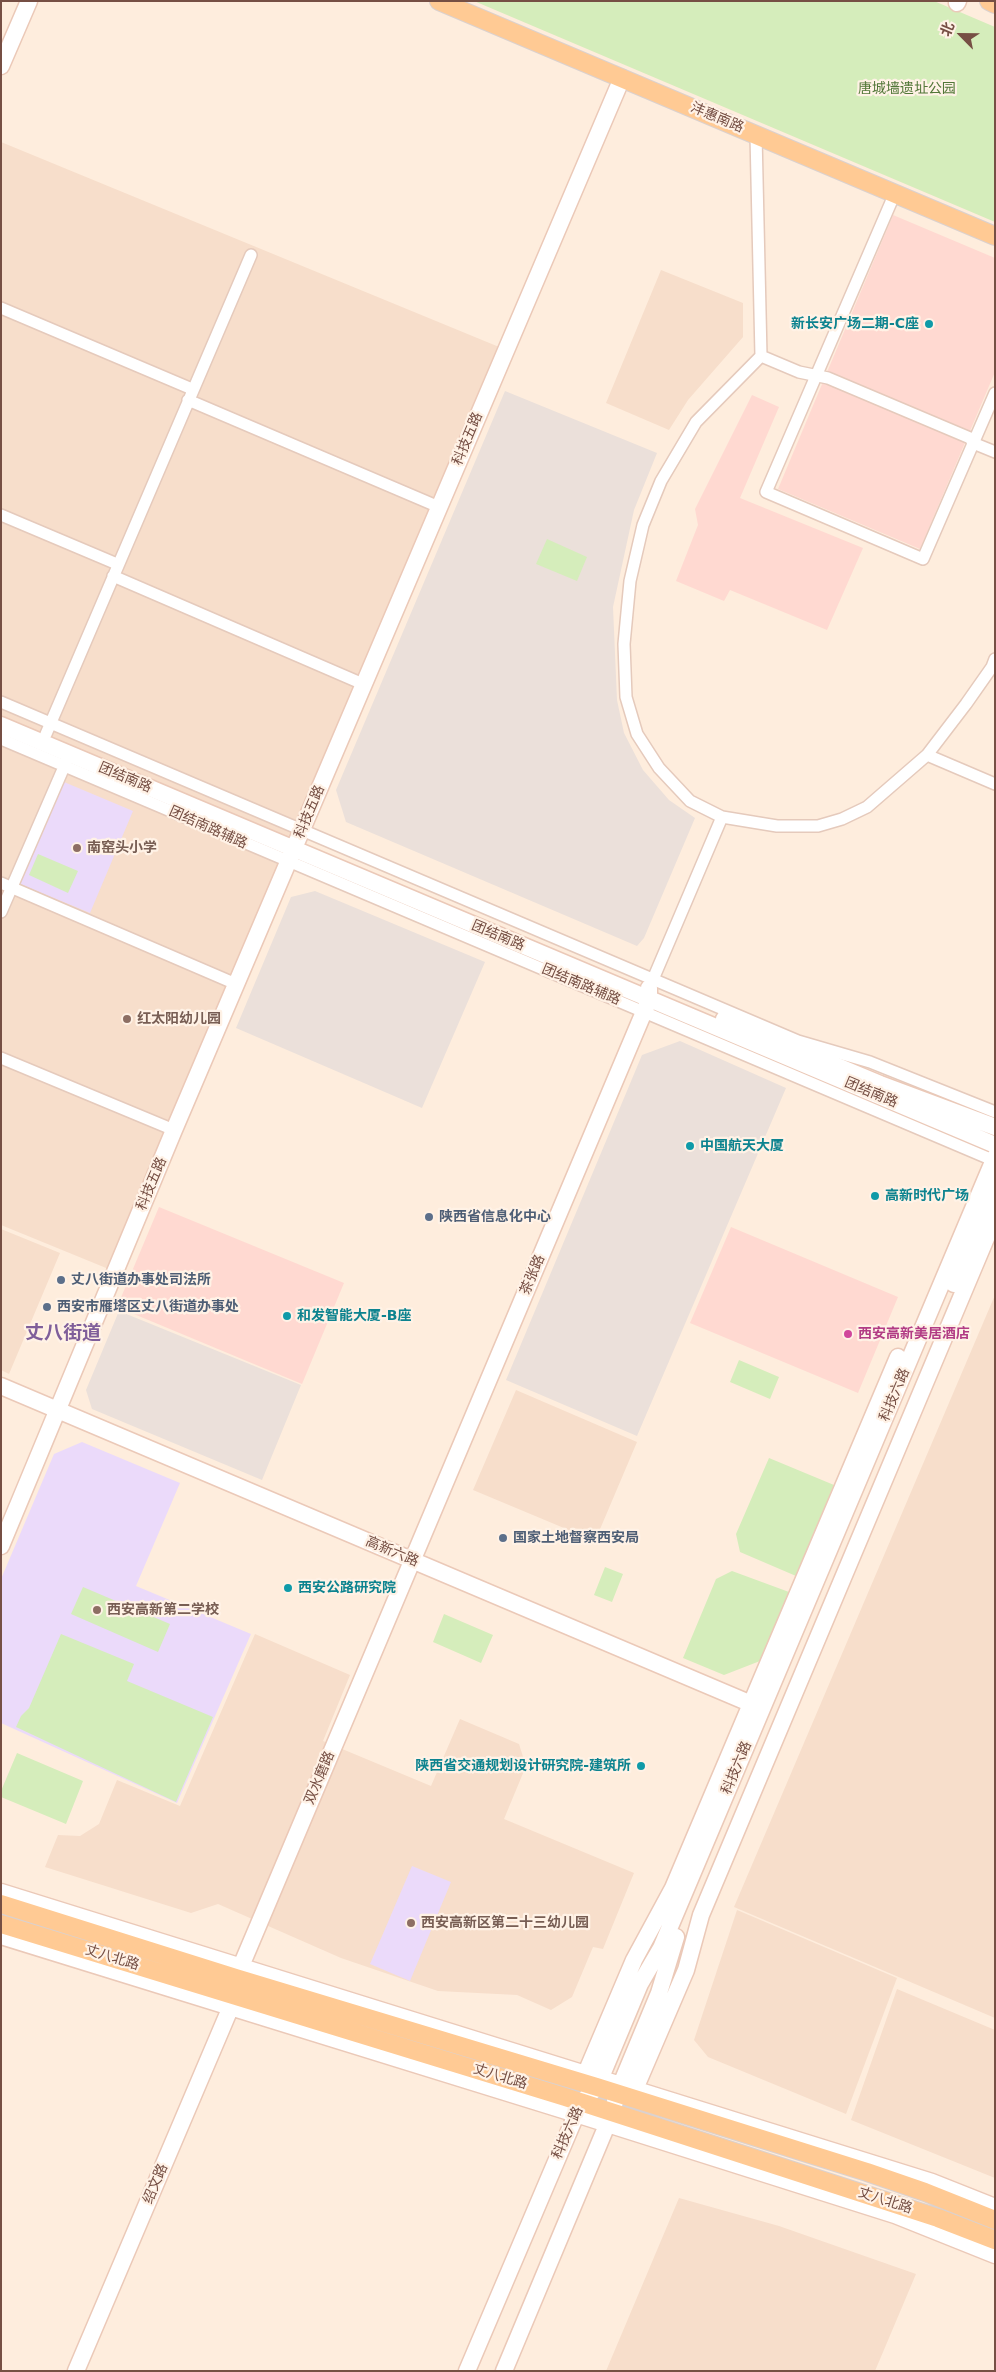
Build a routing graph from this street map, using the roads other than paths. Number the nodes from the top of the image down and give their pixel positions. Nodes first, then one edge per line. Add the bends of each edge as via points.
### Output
1 (17, 1) edge
2 (29, 1) edge
3 (439, 1) edge
4 (989, 1) edge
5 (995, 4) edge
6 (1, 39) edge
7 (1, 66) edge
8 (622, 78) junction
9 (756, 135) junction
10 (895, 193) junction
11 (995, 236) edge
12 (250, 256) dead end
13 (1, 308) edge
14 (761, 356) junction
15 (817, 374) junction
16 (192, 389) junction
17 (995, 393) edge
18 (188, 400) junction
19 (973, 443) junction
20 (995, 452) edge
21 (439, 507) junction
22 (1, 515) edge
23 (117, 564) junction
24 (112, 576) junction
25 (995, 659) edge
26 (363, 684) junction
27 (1, 702) edge
28 (1, 715) edge
29 (1, 725) edge
30 (48, 728) junction
31 (1, 739) edge
32 (927, 755) junction
33 (68, 760) junction
34 (995, 784) edge
35 (722, 818) junction
36 (296, 846) junction
37 (6, 886) edge
38 (1, 912) edge
39 (236, 984) junction
40 (649, 994) junction
41 (1, 1058) edge
42 (995, 1112) edge
43 (174, 1130) junction
44 (992, 1148) edge
45 (995, 1187) edge
46 (995, 1217) edge
47 (1, 1386) edge
48 (58, 1410) junction
49 (1, 1546) edge
50 (411, 1560) junction
51 (767, 1710) junction
52 (1, 1892) edge
53 (1, 1904) edge
54 (1, 1924) edge
55 (1, 1936) edge
56 (239, 1972) junction
57 (233, 2002) junction
58 (594, 2079) junction
59 (625, 2089) junction
60 (578, 2108) junction
61 (610, 2118) junction
62 (995, 2207) edge
63 (995, 2220) edge
64 (995, 2240) edge
65 (995, 2255) edge
66 (76, 2371) edge
67 (467, 2371) edge
68 (504, 2371) edge

1 - 6 main road
2 - 7 main road
3 - 8 main road, 沣惠南路
4 - 5 main road
8 - 9 main road, 沣惠南路
8 - 21 main road, 科技五路
9 - 10 main road, 沣惠南路
9 - 14 street
10 - 11 main road, 沣惠南路
10 - 15 street
12 - 16 street
13 - 16 street
14 - 15 street via 799,372
14 - 35 street via 696,422 661,481 643,525 624,644 626,697 637,734 659,768 690,801
15 - 19 street via 970,438
15 - 19 street via 766,492 923,559
16 - 18 street
17 - 19 street
18 - 21 street
18 - 23 street
19 - 20 street
21 - 26 main road, 科技五路
22 - 23 street
23 - 24 street
24 - 26 street
24 - 30 street
25 - 32 street
26 - 36 main road, 科技五路
27 - 30 street
28 - 30 main road, 团结南路
29 - 33 main road, 团结南路
30 - 36 main road, 团结南路
31 - 33 street
32 - 34 street
32 - 35 street via 867,807 842,819 818,826 798,827
33 - 36 main road, 团结南路
33 - 37 street
35 - 40 street
36 - 39 main road, 科技五路
36 - 40 main road, 团结南路
36 - 40 street, 团结南路辅路
37 - 38 street
37 - 39 street
39 - 43 main road, 科技五路
40 - 42 street, 团结南路辅路 via 870,1062
40 - 44 street, 团结南路辅路
40 - 44 main road, 团结南路 via 880,1084
40 - 50 main road, 茶张路
41 - 43 street
43 - 48 main road, 科技五路
44 - 51 main road
45 - 51 main road, 科技六路
46 - 51 main road
47 - 48 main road, 高新六路
48 - 49 main road, 科技五路
48 - 50 main road, 高新六路
50 - 51 main road, 高新六路
50 - 56 main road, 双水磨路
51 - 58 main road via 634,1960
51 - 59 main road, 科技六路 via 670,1951 659,1993
52 - 56 main road
53 - 56 main road, 丈八北路
54 - 57 main road, 丈八北路
55 - 57 main road
56 - 57 main road, 双水磨路
56 - 58 main road, 丈八北路
57 - 60 main road, 丈八北路
57 - 66 main road, 绍文路
58 - 59 main road, 丈八北路
58 - 60 main road, 科技六路
59 - 61 main road, 科技六路
59 - 62 main road via 932,2182
59 - 63 main road, 丈八北路 via 925,2192
60 - 61 main road, 丈八北路
60 - 67 main road, 科技六路
61 - 64 main road, 丈八北路 via 938,2218
61 - 65 main road via 895,2215
61 - 68 main road, 科技六路

